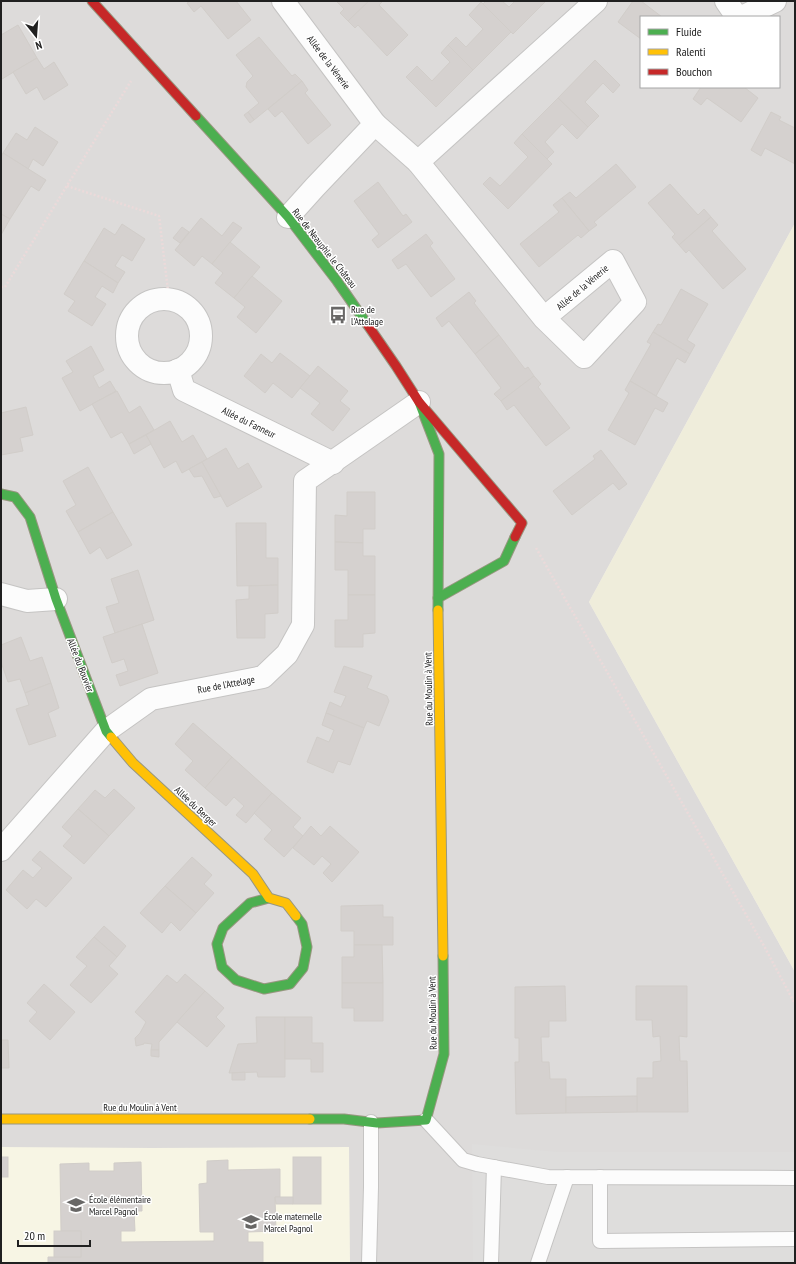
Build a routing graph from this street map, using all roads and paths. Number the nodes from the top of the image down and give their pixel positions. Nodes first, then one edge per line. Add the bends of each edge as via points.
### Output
1 (92, 1) edge
2 (283, 1) edge
3 (596, 1) edge
4 (726, 1) edge
5 (775, 1) edge
6 (735, 16) edge
7 (744, 16) edge
8 (144, 60) junction
9 (375, 124) junction
10 (418, 162) junction
11 (67, 186) junction
12 (288, 217) junction
13 (1, 287) edge
14 (169, 300) junction
15 (544, 318) dead end
16 (178, 370) junction
17 (419, 402) junction
18 (333, 463) junction
19 (1, 494) edge
20 (522, 523) junction
21 (1, 594) edge
22 (438, 598) junction
23 (56, 599) junction
24 (106, 731) junction
25 (1, 850) edge
26 (269, 898) junction
27 (795, 1004) edge
28 (1, 1119) edge
29 (426, 1120) junction
30 (371, 1122) junction
31 (494, 1167) junction
32 (567, 1177) junction
33 (600, 1177) junction
34 (795, 1178) edge
35 (795, 1239) edge
36 (368, 1263) edge
37 (491, 1263) edge
38 (538, 1263) edge

1 - 8 street, Rue de Neauphle le Château
2 - 9 street, Allée de la Vénerie
3 - 10 street
4 - 6 street
5 - 7 street
8 - 11 path
8 - 12 street, Rue de Neauphle le Château
9 - 10 street, Allée de la Vénerie
9 - 12 street
10 - 15 street, Allée de la Vénerie
11 - 13 path via 5,287
11 - 14 path via 159,216
12 - 17 street, Rue de Neauphle le Château via 337,281
14 - 16 street via 180,303 190,310 201,332 196,355
14 - 16 street via 157,300 136,312 127,335 134,358 143,366 154,372
16 - 18 street, Allée du Fanneur via 184,390
17 - 18 street, Rue de l'Attelage
17 - 20 street, Rue de Neauphle le Château
17 - 22 street, Rue du Moulin à Vent via 439,454
18 - 24 street, Rue de l'Attelage via 305,481 303,625 288,654 263,677 151,699
19 - 23 street, Allée du Bouvier via 15,497 30,517
20 - 22 street via 504,561
20 - 27 path
21 - 23 street via 26,602
22 - 29 street, Rue du Moulin à Vent via 444,1054
23 - 24 street, Allée du Bouvier
24 - 25 street, Rue de l'Attelage
24 - 26 street, Allée du Berger via 132,762 253,874
26 - 26 street via 250,903 223,928 217,944 222,967 236,980 264,989 290,984 303,968 307,947 302,924 286,903
28 - 30 street, Rue du Moulin à Vent via 344,1119
29 - 30 street, Rue du Moulin à Vent
29 - 31 lane via 463,1160
30 - 36 lane
31 - 32 lane via 548,1178
31 - 37 lane
32 - 33 lane
32 - 38 lane
33 - 34 lane
33 - 35 lane via 600,1241

